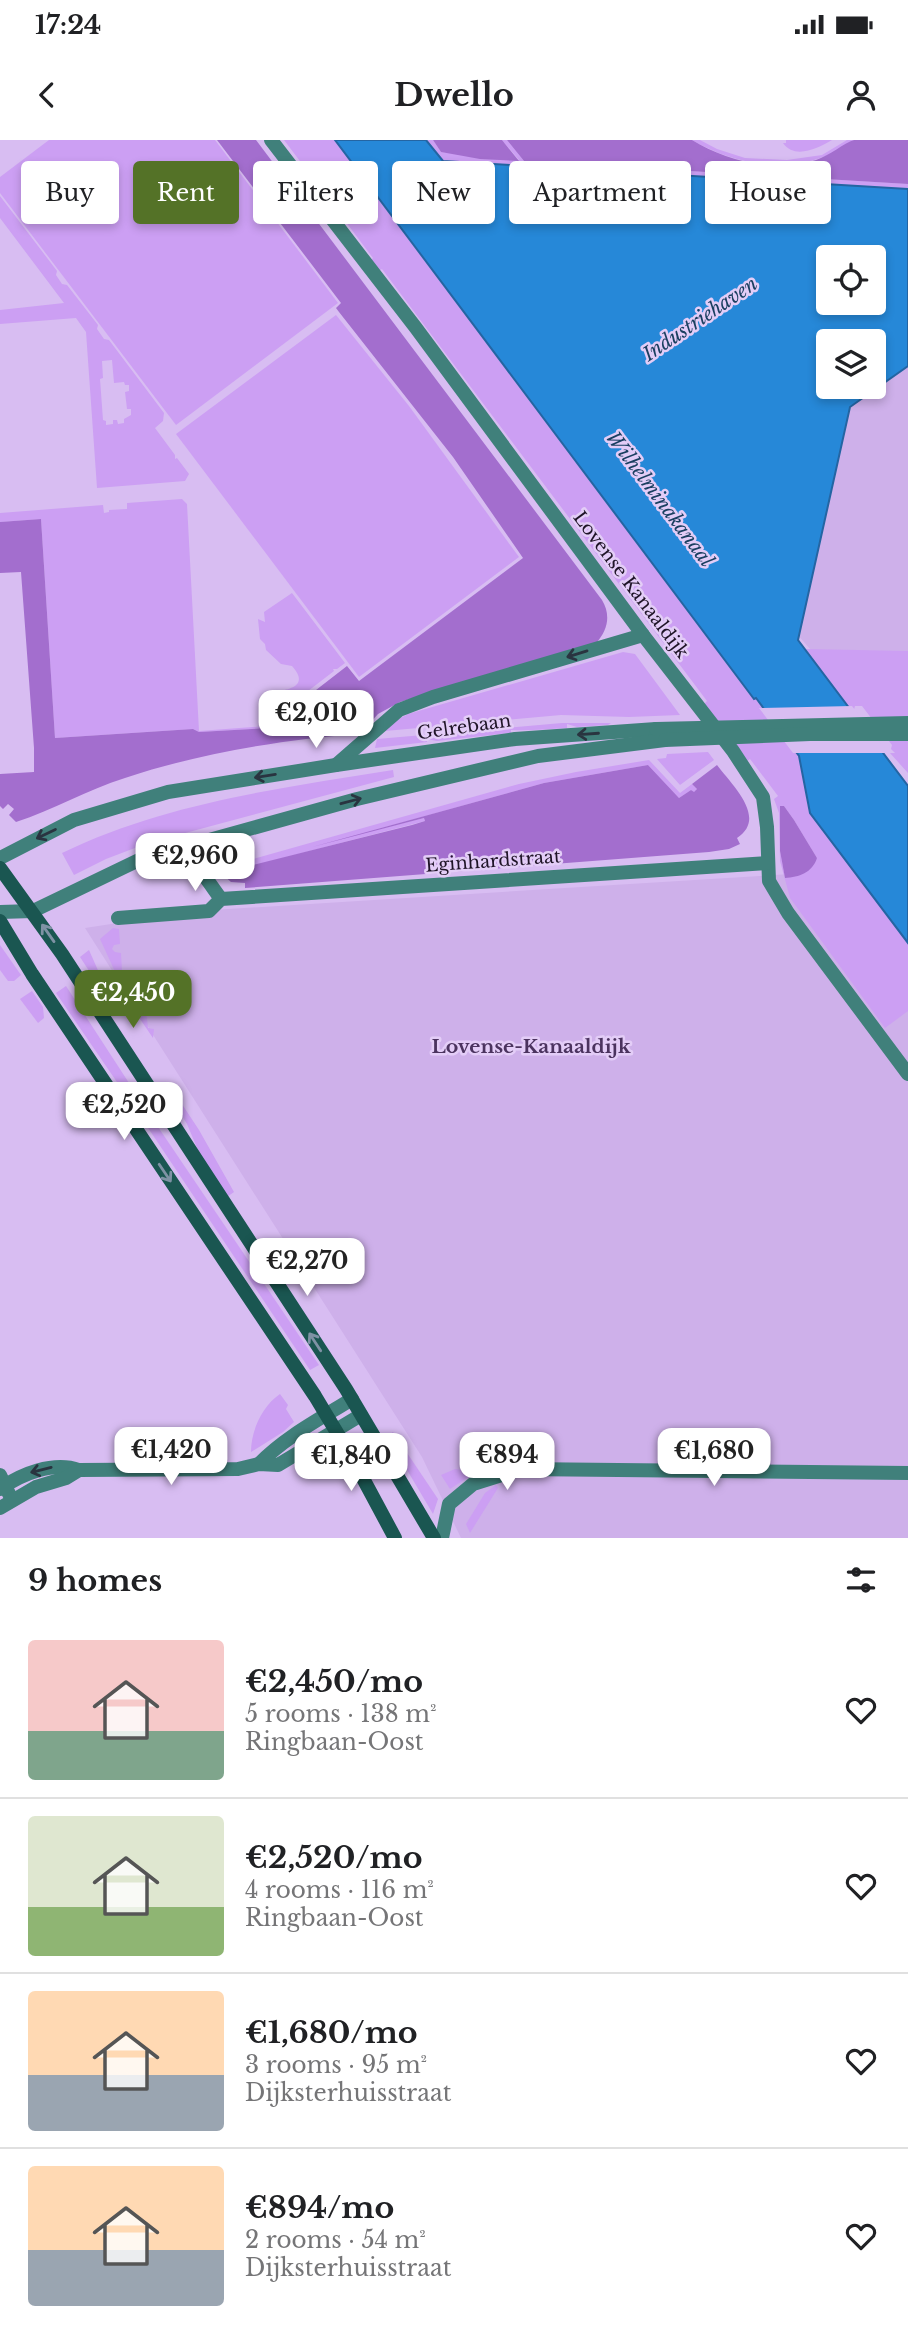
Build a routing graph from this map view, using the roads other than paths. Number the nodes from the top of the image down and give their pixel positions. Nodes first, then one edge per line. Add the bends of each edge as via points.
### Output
1 (271, 140) edge
2 (643, 635) junction
3 (908, 723) edge
4 (661, 734) junction
5 (908, 734) edge
6 (336, 765) junction
7 (0, 858) edge
8 (141, 859) junction
9 (767, 863) junction
10 (0, 868) edge
11 (221, 899) junction
12 (33, 911) junction
13 (0, 912) edge
14 (118, 918) dead end
15 (0, 921) edge
16 (908, 1074) edge
17 (352, 1399) junction
18 (326, 1415) junction
19 (361, 1415) junction
20 (336, 1431) junction
21 (259, 1464) junction
22 (79, 1470) junction
23 (908, 1473) edge
24 (2, 1483) edge
25 (6, 1504) edge
26 (396, 1538) edge
27 (434, 1538) edge
28 (442, 1538) edge

1 - 2 street, Lovense Kanaaldijk
2 -> 6 street via 399,710
2 - 9 street, Lovense Kanaaldijk via 763,797
3 - 4 street, Gelrebaan, bridge
4 - 5 street, Gelrebaan, bridge
4 -> 6 street, Gelrebaan via 515,739
8 -> 4 street, Gelrebaan via 357,799
6 -> 7 street, Gelrebaan via 168,792 74,820
8 - 11 street via 181,858 198,867
8 - 12 street, Gelrebaan
9 - 11 street, Eginhardstraat
9 - 16 street, Lovense Kanaaldijk via 769,881 788,913
10 - 12 main road
11 - 14 street, Eginhardstraat via 209,911
12 - 13 street
17 -> 12 main road
15 -> 18 main road
17 - 18 street
17 - 19 main road
18 - 20 main road
18 - 21 street via 272,1450
19 - 20 street
19 - 27 main road
20 - 21 street via 278,1465
20 - 26 main road
21 - 22 street via 238,1469
22 -> 24 street via 68,1466 44,1469
22 - 25 street
23 - 28 street via 521,1469 473,1484 449,1504
24 - 25 street

